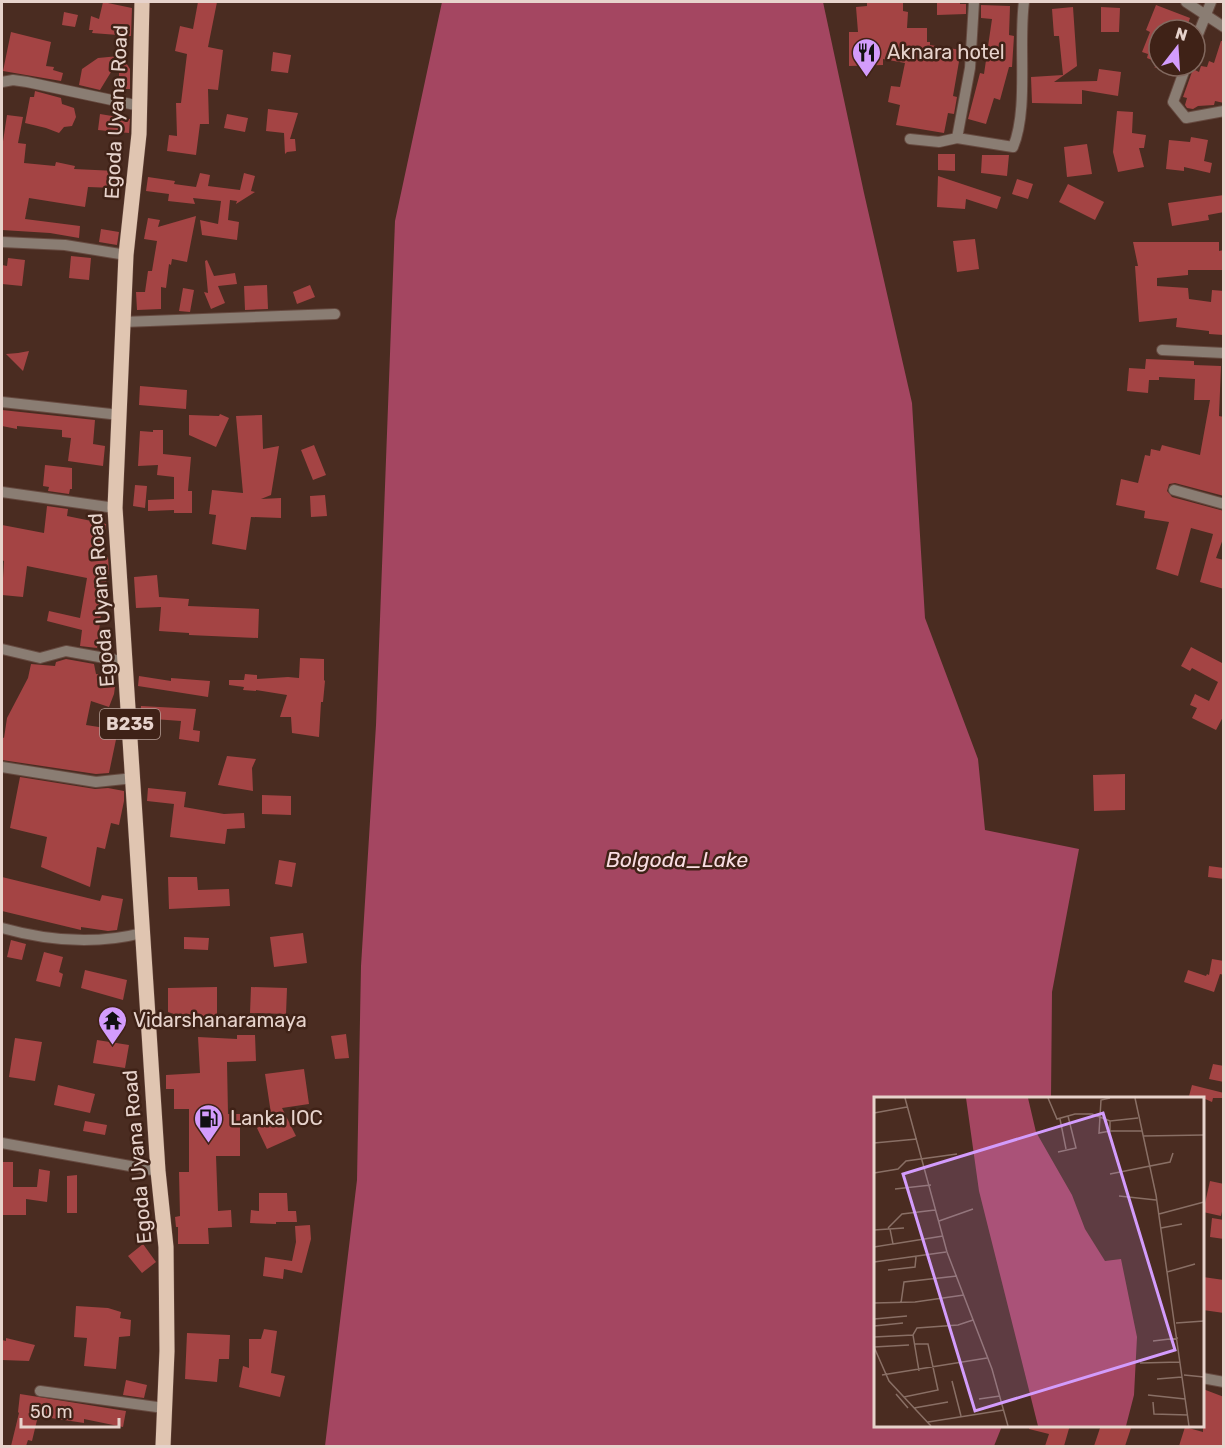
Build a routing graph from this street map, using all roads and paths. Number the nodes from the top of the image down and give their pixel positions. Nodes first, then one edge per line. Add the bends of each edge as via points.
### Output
1 (142, 2) edge
2 (974, 2) edge
3 (1024, 2) edge
4 (1186, 2) edge
5 (1210, 2) edge
6 (1206, 15) junction
7 (1205, 18) edge
8 (1224, 27) edge
9 (1182, 78) edge
10 (2, 82) edge
11 (140, 106) junction
12 (1224, 111) edge
13 (957, 138) junction
14 (910, 139) dead end
15 (2, 242) edge
16 (126, 255) junction
17 (335, 314) dead end
18 (123, 322) junction
19 (1162, 350) dead end
20 (1224, 353) edge
21 (2, 402) edge
22 (120, 416) junction
23 (1174, 490) dead end
24 (2, 492) edge
25 (1224, 504) edge
26 (115, 508) junction
27 (2, 649) edge
28 (127, 662) junction
29 (2, 767) edge
30 (134, 778) junction
31 (2, 928) edge
32 (142, 933) junction
33 (2, 1143) edge
34 (158, 1171) junction
35 (1204, 1378) edge
36 (1224, 1382) edge
37 (40, 1391) dead end
38 (164, 1408) junction
39 (163, 1446) edge

1 - 11 main road, Egoda Uyana Road / B235
2 - 13 street via 970,68
3 - 13 street via 1020,104 1013,147
4 - 6 street
5 - 6 street
6 - 7 street
6 - 8 street
9 - 12 street via 1173,102 1186,118
10 - 11 street via 27,82
11 - 16 main road, Egoda Uyana Road / B235
13 - 14 street via 939,142
15 - 16 street via 65,245
16 - 18 main road, Egoda Uyana Road / B235
17 - 18 street
18 - 22 main road, Egoda Uyana Road / B235
19 - 20 street
21 - 22 street
22 - 26 main road, Egoda Uyana Road / B235
23 - 25 street
24 - 26 street
26 - 28 main road, Egoda Uyana Road / B235
27 - 28 street via 40,658 66,651
28 - 30 main road, Egoda Uyana Road / B235
29 - 30 street via 96,782
30 - 32 main road, Egoda Uyana Road / B235
31 - 32 street via 69,940 120,939
32 - 34 main road, Egoda Uyana Road / B235
33 - 34 street
34 - 38 main road, Egoda Uyana Road / B235 via 166,1247
35 - 36 street
37 - 38 street
38 - 39 main road, Egoda Uyana Road / B235

